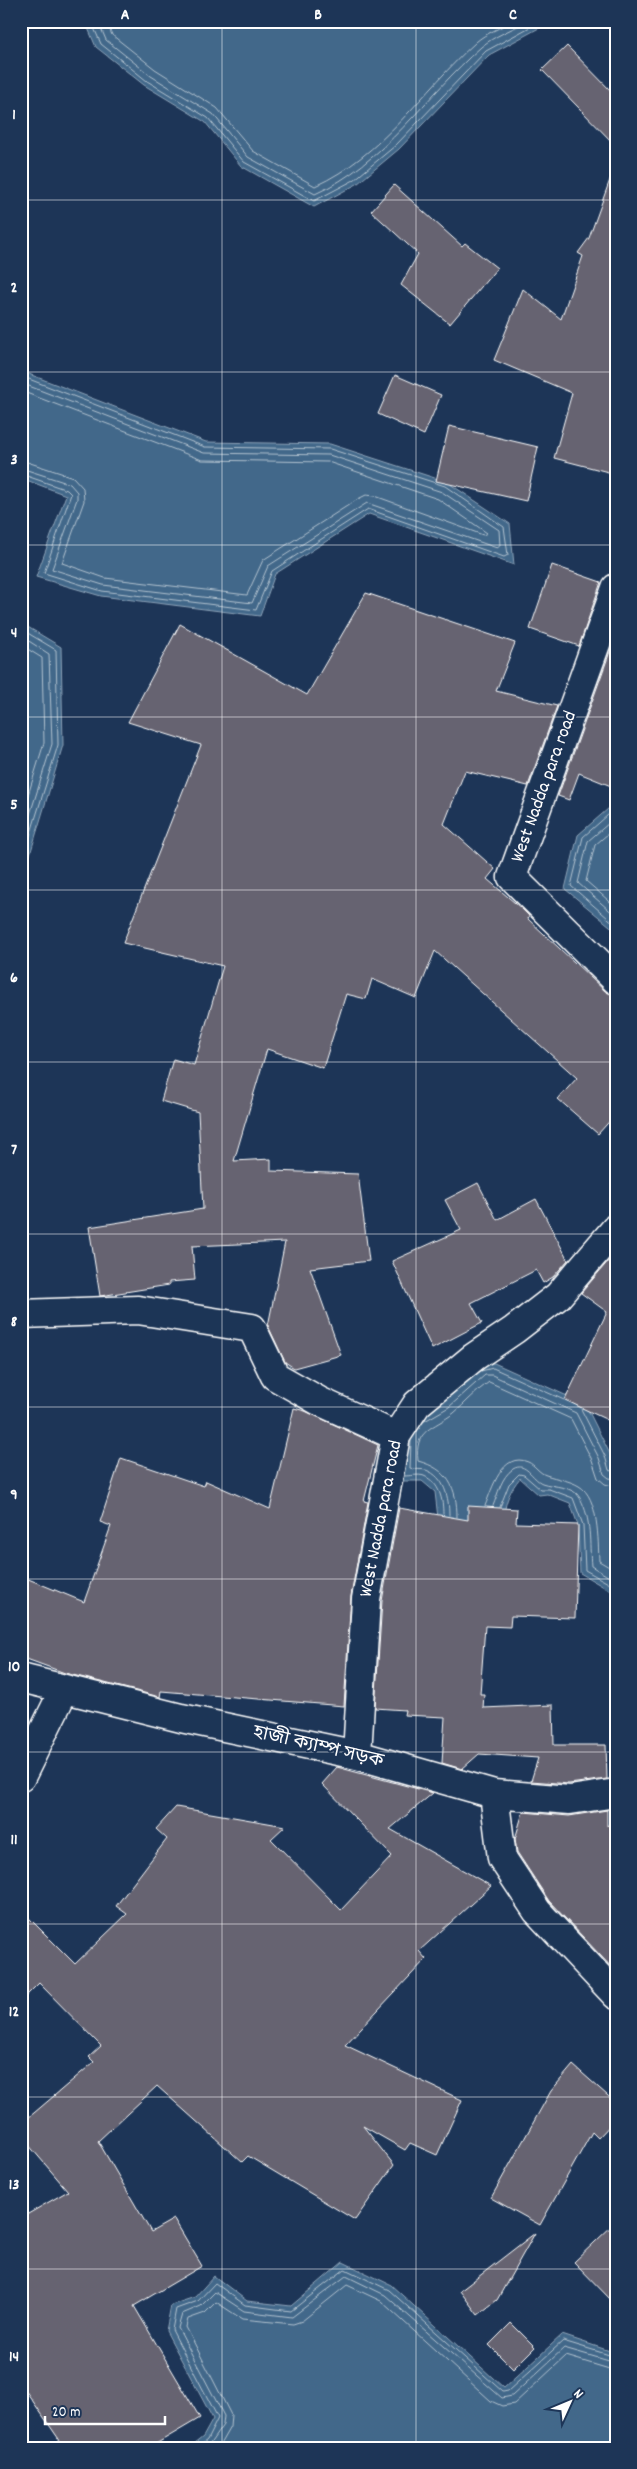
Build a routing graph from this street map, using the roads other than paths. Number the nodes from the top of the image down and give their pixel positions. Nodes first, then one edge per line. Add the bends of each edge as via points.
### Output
1 (616, 588) edge
2 (616, 980) edge
3 (616, 1228) edge
4 (21, 1314) edge
5 (396, 1436) junction
6 (21, 1678) edge
7 (64, 1690) junction
8 (357, 1755) junction
9 (21, 1777) edge
10 (616, 1793) edge
11 (494, 1794) junction
12 (616, 1995) edge

1 - 2 street, West Nadda para road via 512,877
3 - 5 street, West Nadda para road via 558,1296 474,1356 417,1404
4 - 5 street via 138,1310 252,1328 274,1376 319,1401
5 - 8 street, West Nadda para road via 366,1599
6 - 7 street, হাজী ক্যাম্প সড়ক
7 - 8 street, হাজী ক্যাম্প সড়ক
7 - 9 street
8 - 11 street, হাজী ক্যাম্প সড়ক
10 - 11 street, হাজী ক্যাম্প সড়ক via 570,1800
11 - 12 street via 502,1858 537,1911

